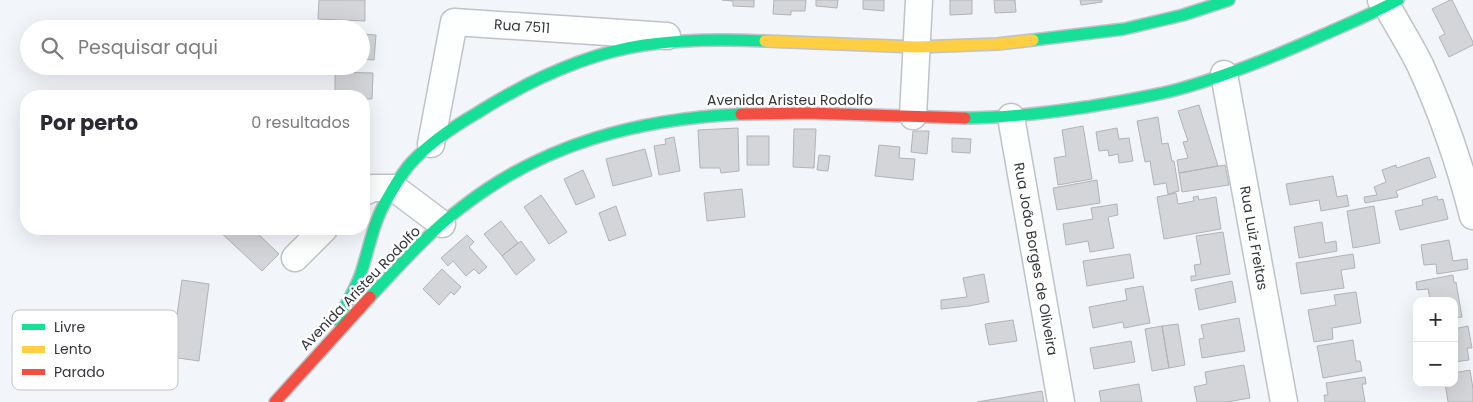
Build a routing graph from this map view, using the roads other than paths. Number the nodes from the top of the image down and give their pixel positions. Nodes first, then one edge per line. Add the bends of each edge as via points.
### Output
1 (919, 0) edge
2 (1228, 0) edge
3 (1389, 2) edge
4 (715, 39) junction
5 (916, 47) junction
6 (1224, 74) junction
7 (913, 116) junction
8 (1011, 117) junction
9 (431, 144) junction
10 (394, 188) junction
11 (370, 189) edge
12 (1473, 216) edge
13 (442, 224) junction
14 (318, 235) edge
15 (295, 258) dead end
16 (309, 364) junction
17 (275, 402) edge
18 (1061, 402) edge
19 (1284, 402) edge

1 - 5 street
2 - 5 street, Avenida Aristeu Rodolfo via 1183,16 1124,29 997,44
3 - 6 street, Avenida Aristeu Rodolfo via 1310,40
3 - 12 street via 1446,126
4 - 5 street, Avenida Aristeu Rodolfo
4 - 9 street, Avenida Aristeu Rodolfo via 642,45 600,54 550,73 502,97
4 - 9 street, Rua 7511 via 454,22
5 - 7 street
6 - 8 street, Avenida Aristeu Rodolfo via 1134,99
6 - 19 street, Rua Luiz Freitas
7 - 8 street, Avenida Aristeu Rodolfo
7 - 13 street, Avenida Aristeu Rodolfo via 765,113 662,120 576,144 532,163 493,185
8 - 18 street, Rua João Borges de Oliveira
9 - 10 street, Avenida Aristeu Rodolfo via 410,164
10 - 11 street
10 - 13 street
10 - 16 street, Avenida Aristeu Rodolfo via 376,222 352,294
13 - 16 street, Avenida Aristeu Rodolfo
14 - 15 street
16 - 17 street

